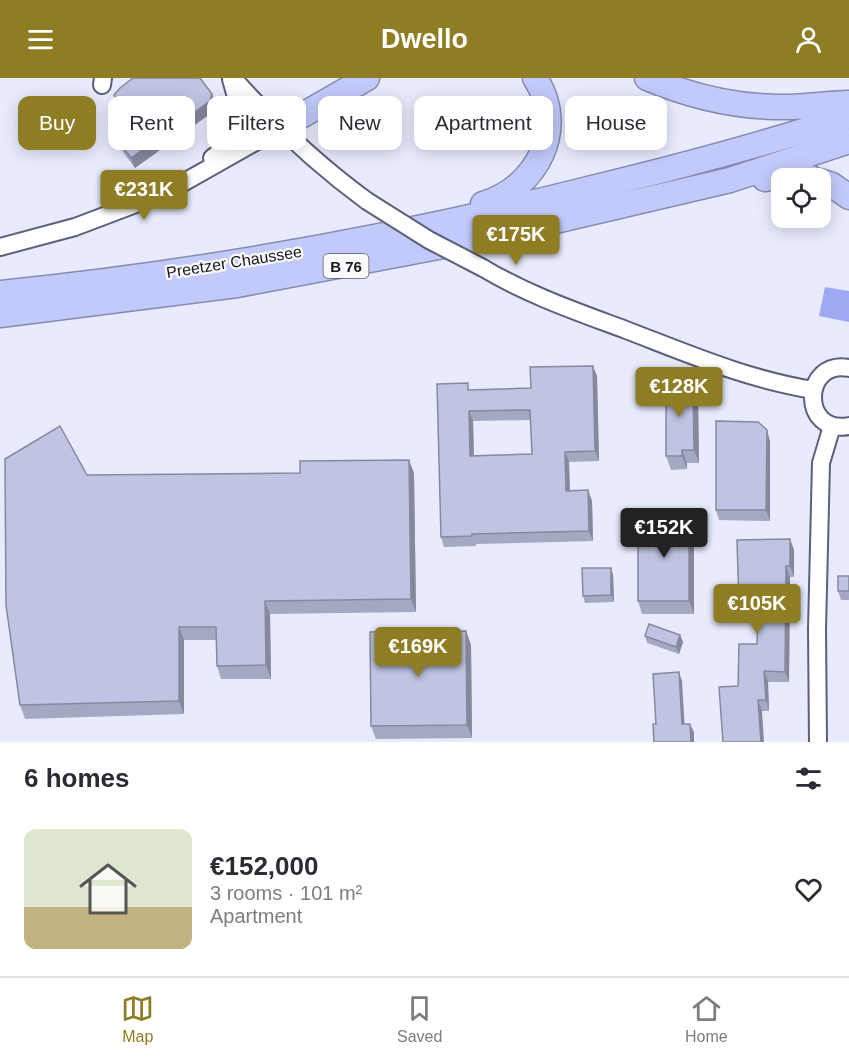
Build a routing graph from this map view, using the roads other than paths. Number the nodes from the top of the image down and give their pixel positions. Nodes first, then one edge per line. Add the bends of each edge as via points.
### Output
1 (232, 78) edge
2 (367, 78) edge
3 (535, 78) edge
4 (646, 78) edge
5 (249, 96) edge
6 (849, 103) edge
7 (306, 113) edge
8 (849, 116) edge
9 (849, 141) edge
10 (241, 150) edge
11 (304, 150) edge
12 (771, 178) edge
13 (730, 180) junction
14 (831, 185) edge
15 (169, 191) junction
16 (849, 197) edge
17 (438, 225) junction
18 (0, 247) edge
19 (0, 293) edge
20 (0, 315) edge
21 (849, 368) edge
22 (813, 390) junction
23 (841, 426) edge
24 (818, 742) edge

1 - 5 street
1 - 15 street via 243,122 239,137
2 - 7 highway
3 - 17 highway, B 76 via 548,119 547,140 534,170 500,199
4 - 6 highway via 706,100 743,105
8 - 17 highway, Preetzer Chaussee / B 76 via 681,166
9 - 13 highway, Preetzer Chaussee / B 76
10 - 15 street
11 - 22 street, bridge via 367,201 429,240 524,289 725,369
12 - 13 highway, B 76 via 751,182
13 - 20 highway, Preetzer Chaussee / B 76 via 360,263 237,285
14 - 16 highway
15 - 18 street via 75,227
17 - 19 highway, Preetzer Chaussee / B 76 via 252,261
21 - 22 street via 837,368 822,375
22 - 23 street via 814,408 824,422
23 - 24 street via 821,463

